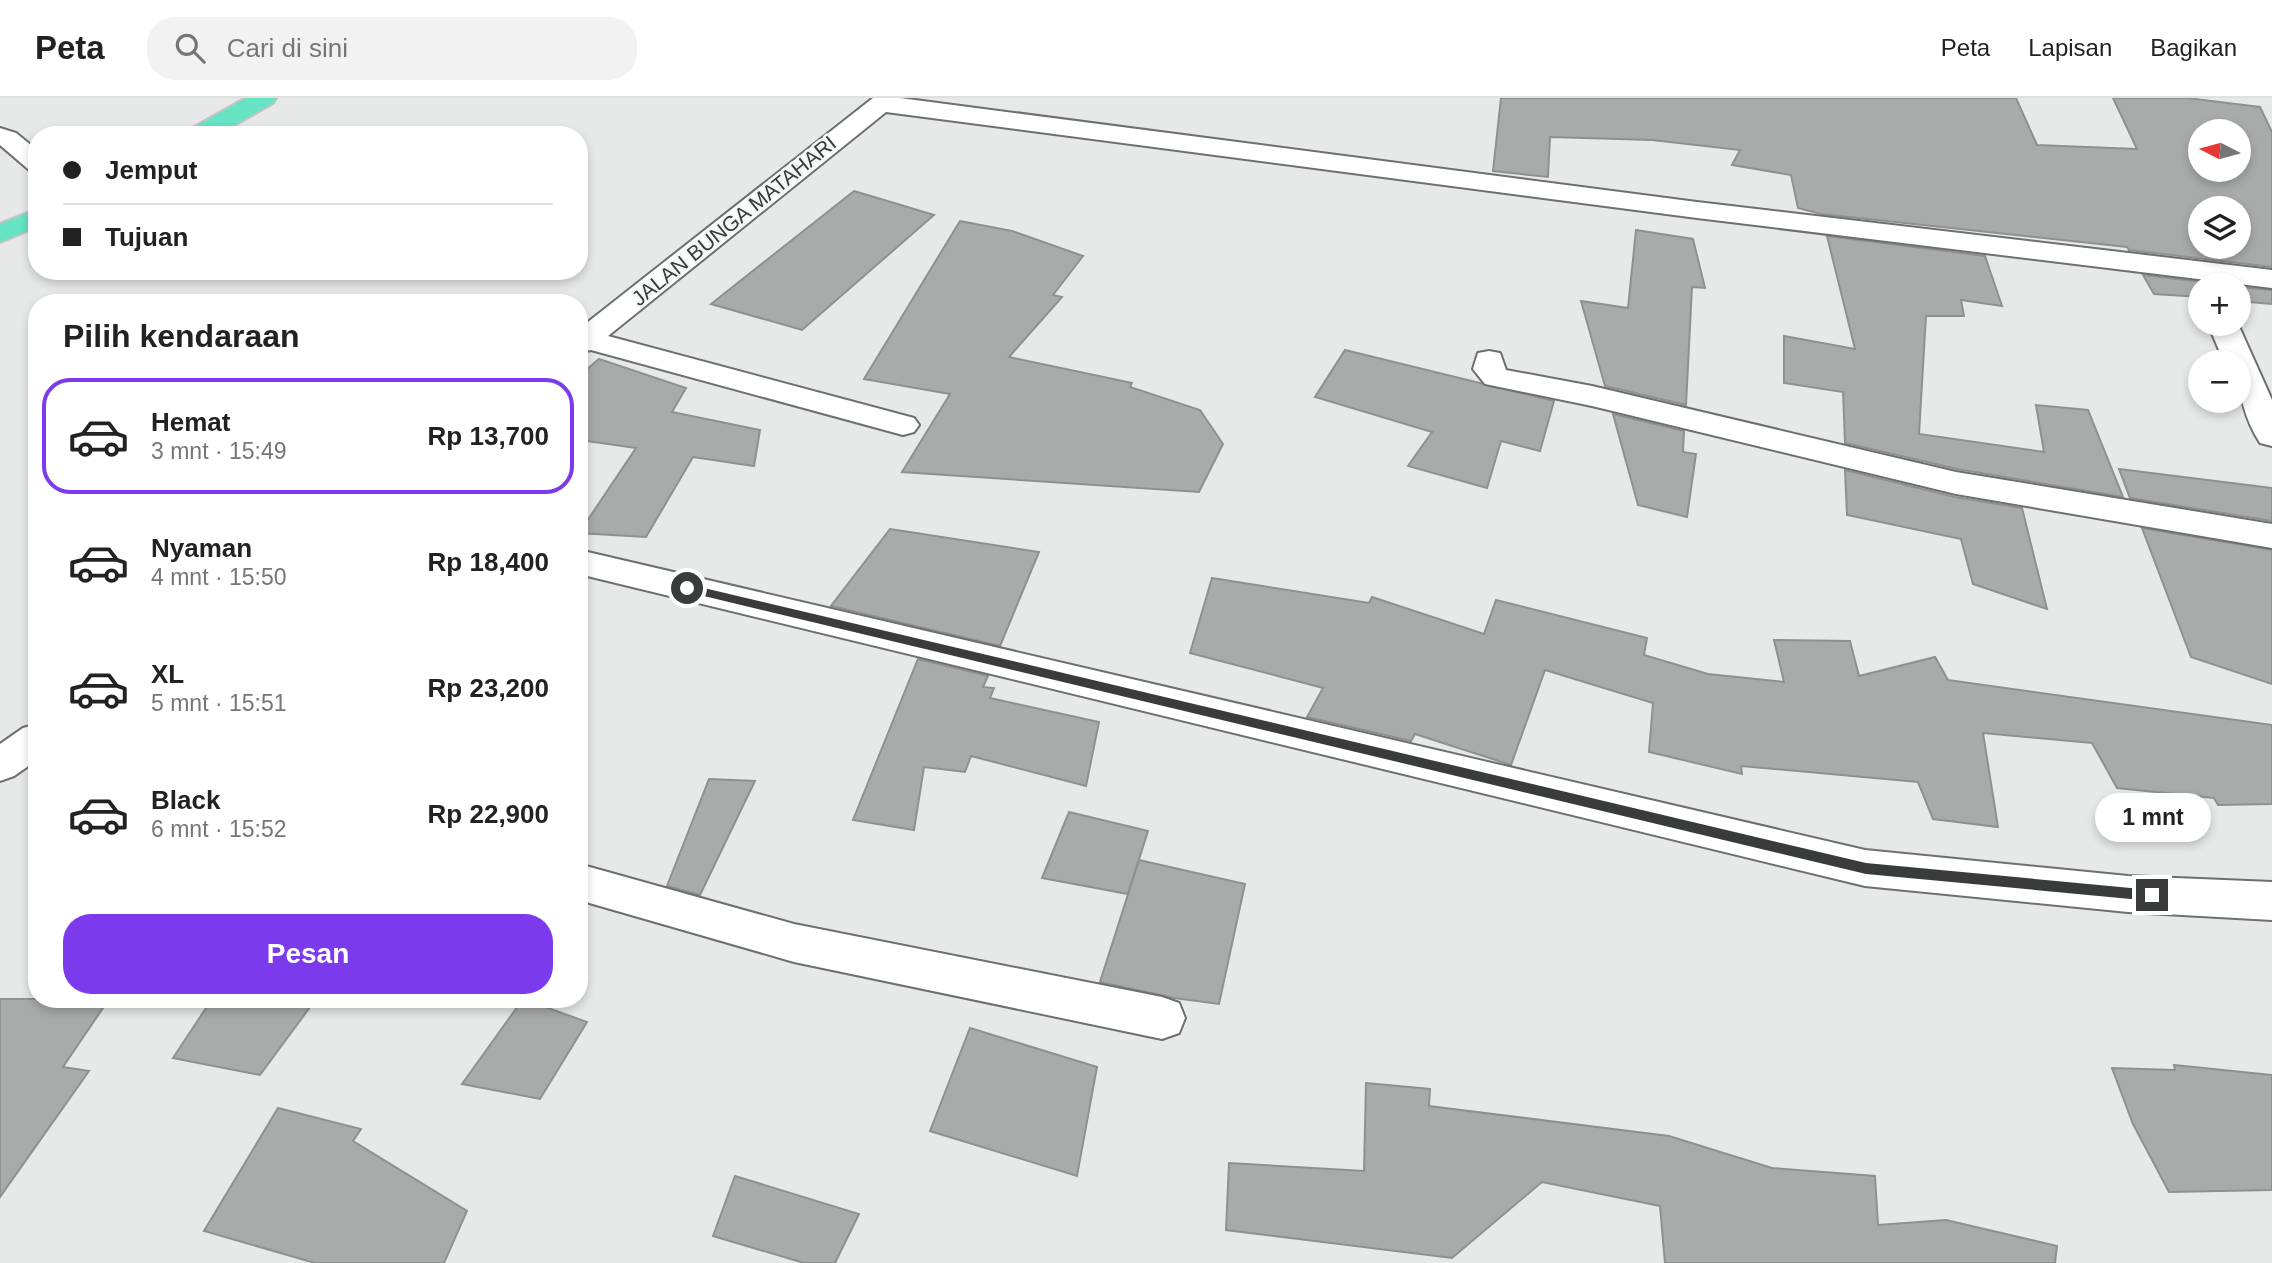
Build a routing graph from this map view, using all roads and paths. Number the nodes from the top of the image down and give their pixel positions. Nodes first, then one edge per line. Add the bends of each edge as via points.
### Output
1 (264, 98) edge
2 (884, 101) edge
3 (214, 126) edge
4 (0, 136) edge
5 (28, 156) edge
6 (28, 221) edge
7 (0, 234) edge
8 (2188, 276) edge
9 (2251, 279) edge
10 (2272, 279) edge
11 (2228, 336) edge
12 (588, 338) edge
13 (588, 343) edge
14 (1489, 360) dead end
15 (904, 425) dead end
16 (2272, 436) edge
17 (2272, 536) edge
18 (588, 564) edge
19 (28, 745) edge
20 (0, 765) edge
21 (588, 885) edge
22 (2272, 901) edge
23 (1162, 1018) dead end

1 - 3 highway
2 - 8 street
2 - 12 street, JALAN BUNGA MATAHARI
4 - 5 street
6 - 7 highway
9 - 10 street
11 - 16 street
13 - 15 street
14 - 17 street via 1488,369 1496,376 1956,483
18 - 22 street via 1866,869 2128,894
19 - 20 street
21 - 23 street via 794,943

